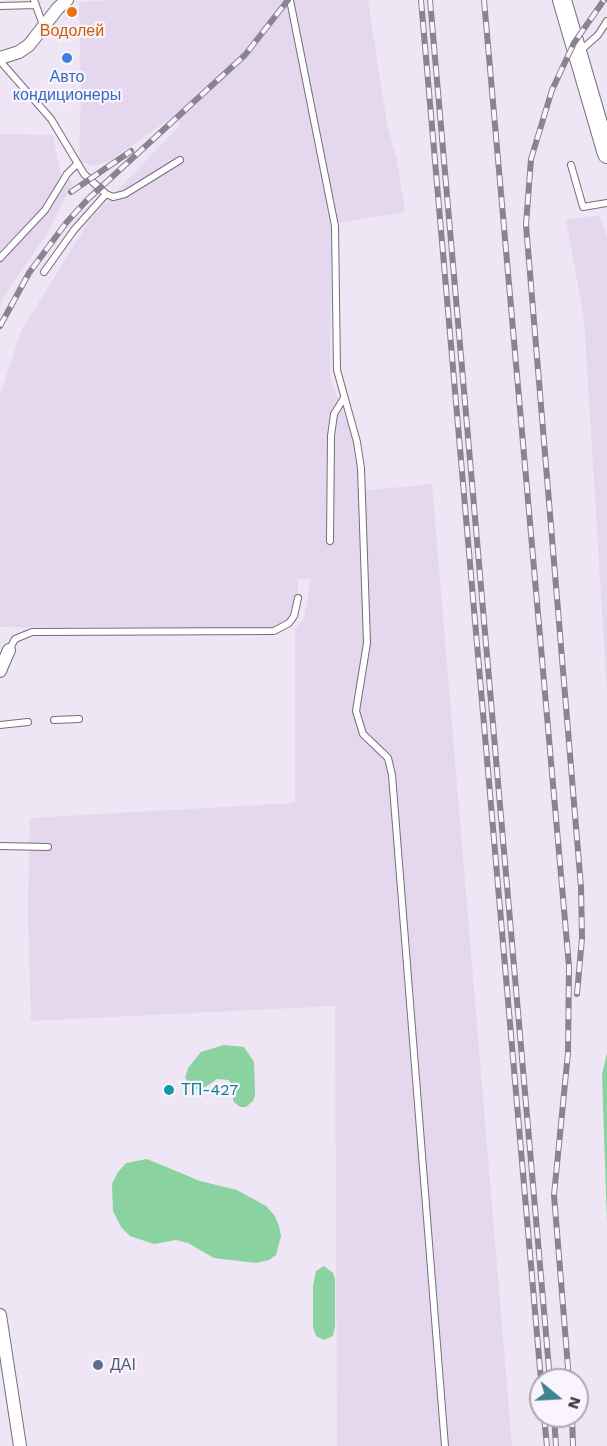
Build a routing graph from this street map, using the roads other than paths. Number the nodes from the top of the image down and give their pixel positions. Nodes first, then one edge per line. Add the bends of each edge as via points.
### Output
1 (68, 0) edge
2 (290, 0) edge
3 (562, 0) edge
4 (35, 2) edge
5 (0, 6) edge
6 (607, 21) edge
7 (44, 27) junction
8 (578, 53) junction
9 (0, 60) edge
10 (607, 154) edge
11 (180, 160) dead end
12 (77, 164) junction
13 (571, 165) dead end
14 (106, 194) junction
15 (607, 202) edge
16 (0, 258) edge
17 (44, 272) dead end
18 (344, 398) junction
19 (330, 540) dead end
20 (298, 598) dead end
21 (9, 650) joint
22 (0, 671) edge
23 (79, 719) dead end
24 (54, 720) dead end
25 (28, 722) dead end
26 (0, 725) edge
27 (0, 846) edge
28 (48, 847) dead end
29 (0, 1315) edge
30 (20, 1446) edge
31 (445, 1446) edge

1 - 7 street
2 - 18 lane via 336,236 336,356
3 - 8 main road
4 - 5 lane
4 - 7 lane
6 - 8 lane
7 - 9 street via 29,45
8 - 10 main road
9 - 12 lane via 51,119
11 - 14 lane via 125,194
12 - 14 lane via 92,184
12 - 16 lane via 45,210
13 - 15 lane via 583,207
14 - 17 lane
18 - 19 lane via 334,414 331,436
18 - 31 lane via 357,442 363,496 367,643 356,711 363,734 388,758 392,775
20 - 21 lane via 289,623 274,631 40,631 15,639
21 - 22 street
23 - 24 lane
25 - 26 lane
27 - 28 lane
29 - 30 street

